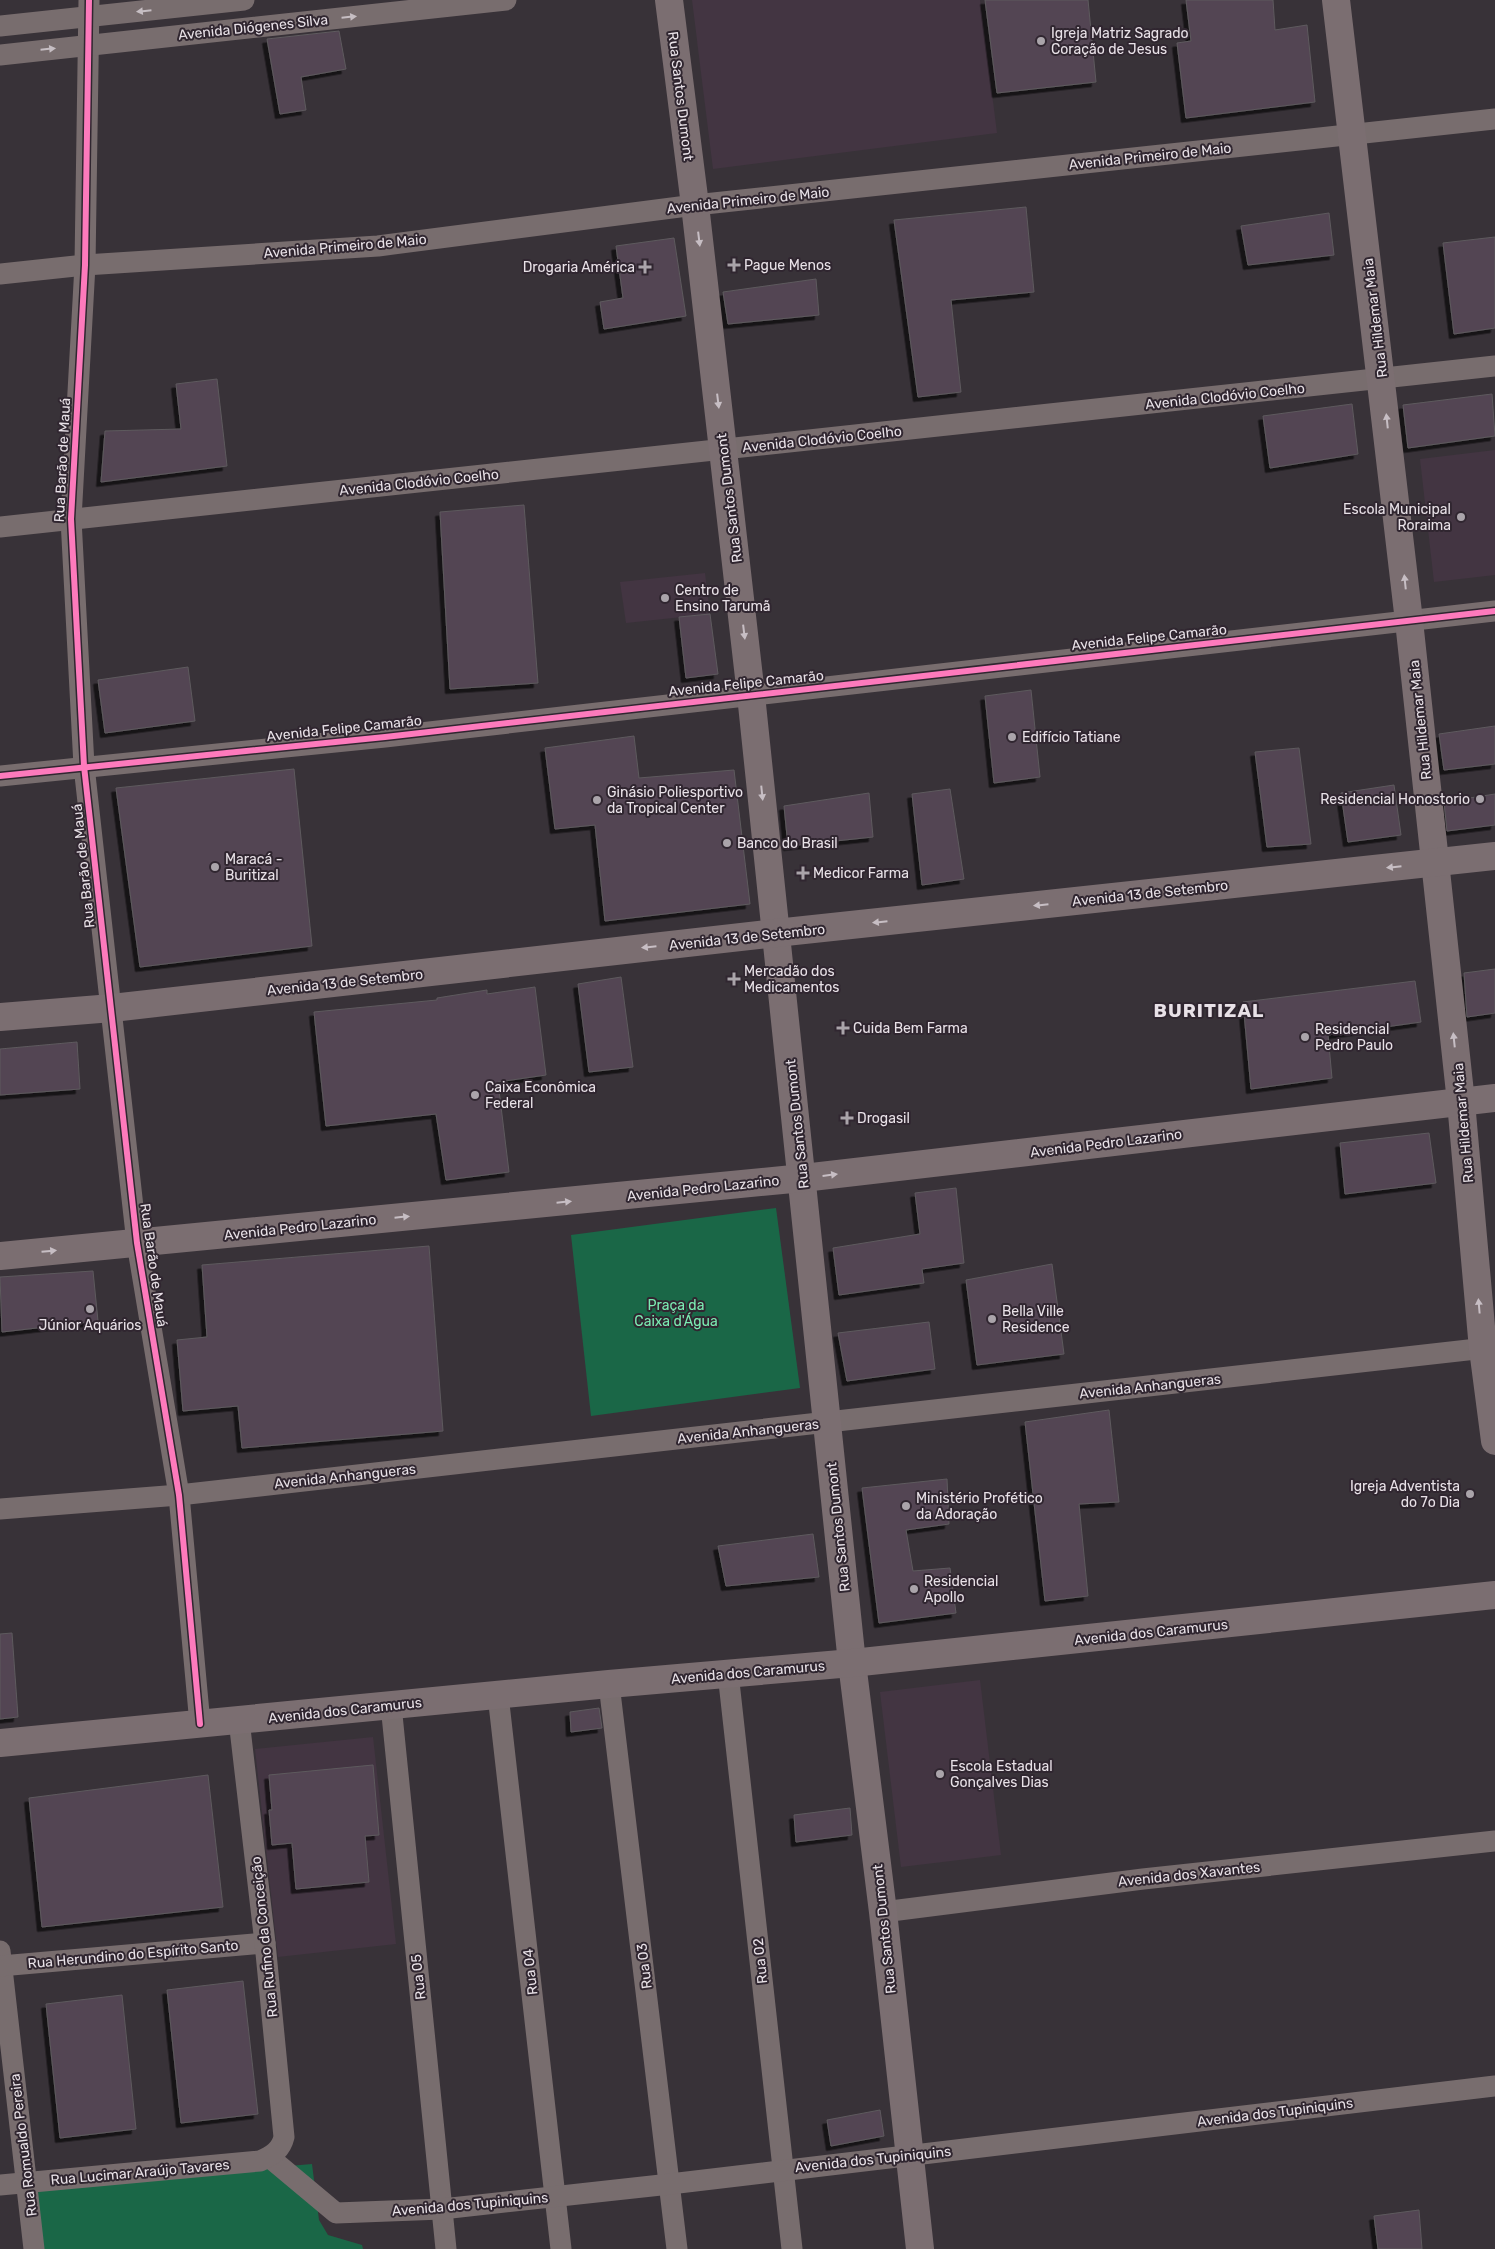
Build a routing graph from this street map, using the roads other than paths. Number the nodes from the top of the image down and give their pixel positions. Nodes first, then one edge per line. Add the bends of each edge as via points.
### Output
1 (244, 0) edge
2 (506, 0) edge
3 (669, 0) edge
4 (1336, 0) edge
5 (449, 3) edge
6 (89, 8) edge
7 (0, 26) edge
8 (89, 44) junction
9 (0, 54) edge
10 (1495, 119) edge
11 (1353, 134) junction
12 (695, 205) junction
13 (84, 265) junction
14 (0, 274) edge
15 (1495, 366) edge
16 (1382, 379) junction
17 (723, 449) junction
18 (71, 519) junction
19 (0, 527) edge
20 (1495, 611) edge
21 (1410, 621) junction
22 (751, 695) junction
23 (84, 766) junction
24 (0, 776) edge
25 (1495, 856) edge
26 (1434, 863) junction
27 (776, 933) junction
28 (112, 1008) junction
29 (0, 1017) edge
30 (1495, 1098) edge
31 (1461, 1102) junction
32 (803, 1178) junction
33 (137, 1243) junction
34 (0, 1256) edge
35 (1489, 1348) edge
36 (827, 1422) junction
37 (1495, 1442) edge
38 (179, 1495) junction
39 (0, 1509) edge
40 (1495, 1595) edge
41 (852, 1663) junction
42 (728, 1673) junction
43 (609, 1684) junction
44 (498, 1695) junction
45 (391, 1705) junction
46 (239, 1720) junction
47 (200, 1724) junction
48 (0, 1743) edge
49 (1495, 1841) edge
50 (883, 1912) junction
51 (265, 1943) junction
52 (1, 1961) edge
53 (1495, 2086) edge
54 (273, 2154) junction
55 (909, 2156) junction
56 (783, 2169) junction
57 (28, 2182) junction
58 (670, 2184) junction
59 (0, 2185) edge
60 (555, 2197) junction
61 (442, 2209) junction
62 (34, 2249) edge
63 (446, 2249) edge
64 (561, 2249) edge
65 (677, 2249) edge
66 (792, 2249) edge
67 (920, 2249) edge

1 -> 6 street, Avenida Diógenes Silva
2 - 5 street, Avenida Diógenes Silva
3 - 12 main road, Rua Santos Dumont
4 - 11 main road, Rua Hildemar Maia
8 -> 5 street, Avenida Diógenes Silva
6 - 7 street, Avenida Diógenes Silva
6 - 8 street, Rua Barão de Mauá
9 -> 8 street, Avenida Diógenes Silva
8 - 13 street, Rua Barão de Mauá
10 - 11 street, Avenida Primeiro de Maio
11 - 12 street, Avenida Primeiro de Maio
11 - 16 main road, Rua Hildemar Maia
12 - 13 street, Avenida Primeiro de Maio via 378,246
12 -> 17 main road, Rua Santos Dumont
13 - 14 street, Avenida Primeiro de Maio
13 - 18 street, Rua Barão de Mauá
15 - 16 street, Avenida Clodóvio Coelho
16 - 17 street, Avenida Clodóvio Coelho
21 -> 16 main road, Rua Hildemar Maia
17 - 18 street, Avenida Clodóvio Coelho
17 -> 22 main road, Rua Santos Dumont
18 - 19 street, Avenida Clodóvio Coelho
18 - 23 street, Rua Barão de Mauá
20 - 21 street, Avenida Felipe Camarão
21 - 22 street, Avenida Felipe Camarão
21 - 26 main road, Rua Hildemar Maia
22 - 23 street, Avenida Felipe Camarão via 385,737
22 -> 27 main road, Rua Santos Dumont
23 - 24 street, Avenida Felipe Camarão
23 - 28 street, Rua Barão de Mauá
25 - 26 main road, Avenida 13 de Setembro
26 -> 27 main road, Avenida 13 de Setembro
31 -> 26 main road, Rua Hildemar Maia
27 -> 28 main road, Avenida 13 de Setembro
27 - 32 main road, Rua Santos Dumont
28 - 29 main road, Avenida 13 de Setembro
28 - 33 street, Rua Barão de Mauá
30 - 31 main road, Avenida Pedro Lazarino
32 -> 31 main road, Avenida Pedro Lazarino
35 -> 31 main road, Rua Hildemar Maia
33 -> 32 main road, Avenida Pedro Lazarino
32 - 36 main road, Rua Santos Dumont
34 -> 33 main road, Avenida Pedro Lazarino
33 - 38 street, Rua Barão de Mauá
35 - 36 street, Avenida Anhangueras
35 - 37 main road, Rua Hildemar Maia
36 - 38 street, Avenida Anhangueras
36 - 41 main road, Rua Santos Dumont
38 - 39 street, Avenida Anhangueras
38 - 47 street, Rua Barão de Mauá
40 - 41 main road, Avenida dos Caramurus
41 - 42 main road, Avenida dos Caramurus
41 - 50 main road, Rua Santos Dumont
42 - 43 main road, Avenida dos Caramurus
42 - 56 street, Rua 02
43 - 44 main road, Avenida dos Caramurus
43 - 58 street, Rua 03
44 - 45 main road, Avenida dos Caramurus
44 - 60 street, Rua 04
45 - 46 main road, Avenida dos Caramurus
45 - 61 street, Rua 05
46 - 47 main road, Avenida dos Caramurus
46 - 51 street, Rua Rufino da Conceição
47 - 48 main road, Avenida dos Caramurus
49 - 50 street, Avenida dos Xavantes via 1143,1879
50 - 55 main road, Rua Santos Dumont
51 - 52 street, Rua Herundino do Espírito Santo
51 - 54 street, Rua Rufino da Conceição via 284,2137 282,2145
52 - 57 street, Rua Romualdo Pereira
53 - 55 street, Avenida dos Tupiniquins
54 - 57 street, Rua Lucimar Araújo Tavares via 260,2161
54 - 61 street, Avenida dos Tupiniquins via 336,2213
55 - 56 street, Avenida dos Tupiniquins
55 - 67 main road, Rua Santos Dumont
56 - 58 street, Avenida dos Tupiniquins
56 - 66 street, Rua 02
57 - 59 street, Rua Lucimar Araújo Tavares
57 - 62 street, Rua Romualdo Pereira
58 - 60 street, Avenida dos Tupiniquins
58 - 65 street, Rua 03
60 - 61 street, Avenida dos Tupiniquins
60 - 64 street, Rua 04
61 - 63 street, Rua 05

